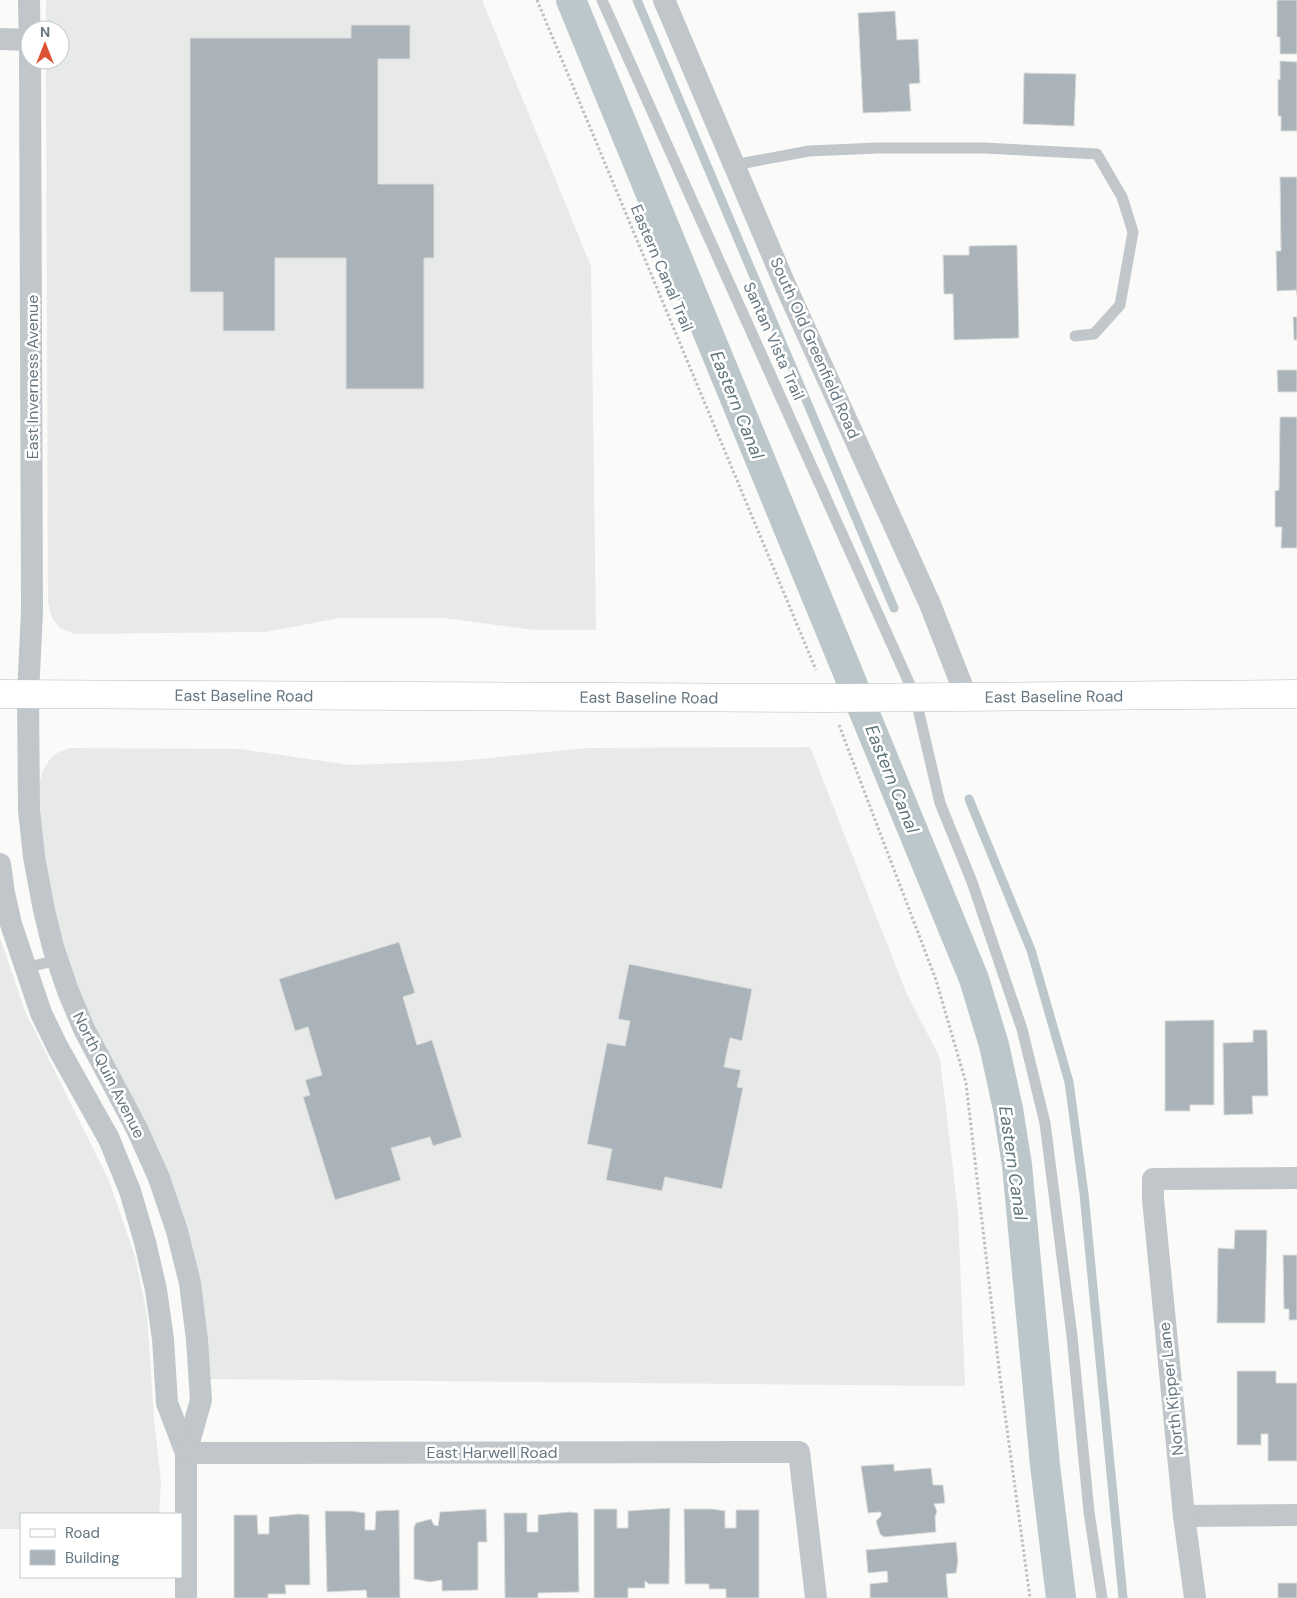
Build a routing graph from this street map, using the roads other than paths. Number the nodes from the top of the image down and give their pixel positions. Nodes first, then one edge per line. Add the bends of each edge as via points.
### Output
1 (29, 0) edge
2 (602, 0) edge
3 (664, 0) edge
4 (30, 20) edge
5 (0, 39) edge
6 (20, 40) edge
7 (30, 70) edge
8 (734, 165) junction
9 (1075, 336) dead end
10 (0, 694) edge
11 (28, 694) junction
12 (1297, 694) edge
13 (907, 696) junction
14 (966, 696) junction
15 (0, 864) edge
16 (58, 960) junction
17 (25, 968) junction
18 (1297, 1178) edge
19 (186, 1453) junction
20 (1297, 1515) edge
21 (1184, 1516) junction
22 (186, 1598) edge
23 (816, 1598) edge
24 (1102, 1598) edge
25 (1195, 1598) edge

1 - 4 street, East Inverness Avenue
2 - 13 lane, Santan Vista Trail
3 - 8 street, South Old Greenfield Road
5 - 6 street
7 - 11 street, East Inverness Avenue via 32,611
8 - 9 lane via 809,151 878,148 984,148 1097,154 1122,197 1133,232 1120,305 1094,334
8 - 14 street, South Old Greenfield Road via 930,604
10 - 11 main road, East Baseline Road
11 - 13 main road, East Baseline Road via 825,691
11 - 16 street, North Quin Avenue via 29,810 34,858
12 - 14 main road, East Baseline Road
13 - 14 main road, East Baseline Road
13 - 24 lane, Santan Vista Trail via 940,803 972,882 1022,1029 1045,1123 1072,1336 1089,1512
15 - 17 street, North Quin Avenue via 11,924
16 - 17 lane
16 - 19 street, North Quin Avenue via 84,1029 160,1178 177,1231 188,1274 197,1340 200,1400
17 - 19 street, North Quin Avenue via 41,1013 109,1139 130,1191 156,1290 167,1402
18 - 21 street, North Kipper Lane via 1153,1179
19 - 22 street, North Quin Avenue
19 - 23 street, East Harwell Road via 799,1452
20 - 21 street
21 - 25 street, North Kipper Lane

